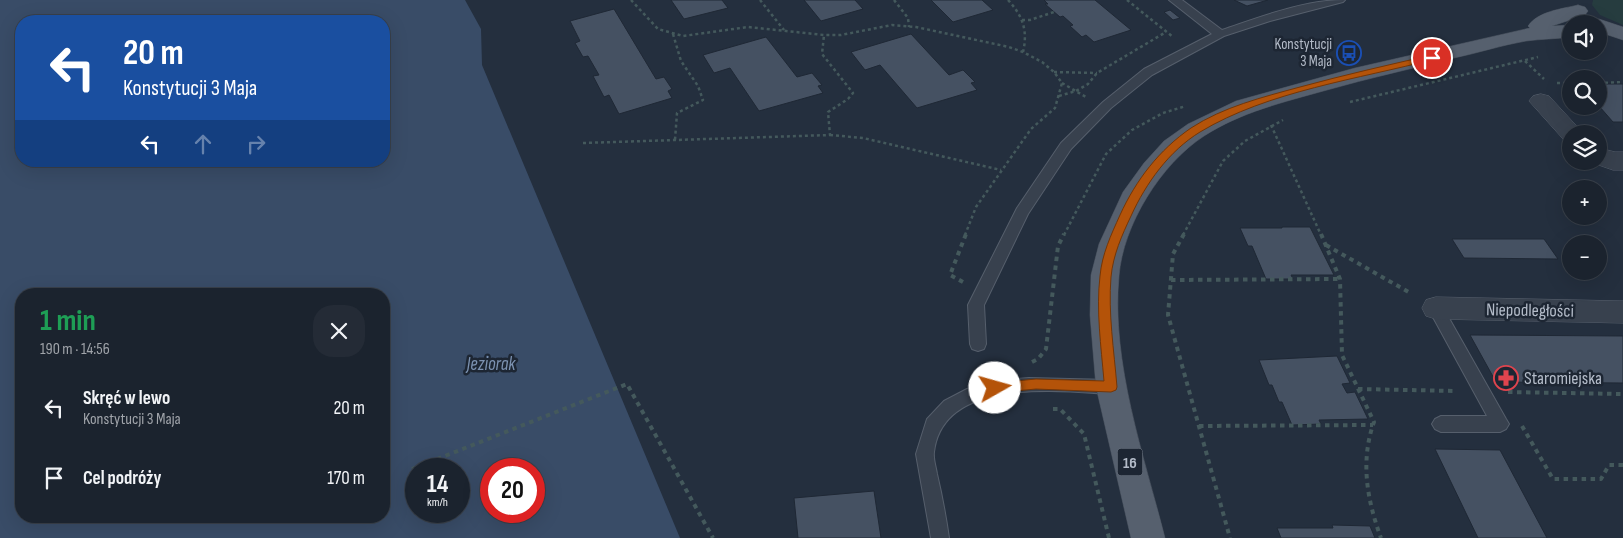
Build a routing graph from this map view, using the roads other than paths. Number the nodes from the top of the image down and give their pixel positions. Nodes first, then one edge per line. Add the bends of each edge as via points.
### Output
1 (1176, 0) edge
2 (1339, 0) edge
3 (1574, 5) edge
4 (1586, 15) edge
5 (1607, 28) edge
6 (1562, 32) edge
7 (1220, 34) junction
8 (1623, 34) edge
9 (1526, 35) junction
10 (1541, 101) dead end
11 (1564, 125) edge
12 (1607, 159) edge
13 (1623, 161) edge
14 (1436, 308) joint
15 (1623, 312) edge
16 (978, 344) dead end
17 (1111, 387) junction
18 (1441, 424) dead end
19 (940, 538) edge
20 (1148, 538) edge

1 - 7 lane
2 - 7 lane
3 - 4 main road, 16
3 - 9 main road, 16
5 - 8 main road, 16
6 - 9 main road, 16
7 - 16 lane via 1148,72 1107,105 1066,146 1022,212 976,305
9 - 17 main road, 16 via 1355,75 1244,106 1196,130 1173,148 1136,192 1112,244 1105,275 1104,315
10 - 11 street
12 - 13 street
14 - 15 street, Niepodległości
14 - 18 lane via 1500,424
17 - 19 lane via 1007,386 960,399 942,414 928,435 924,454
17 - 20 main road, 16

